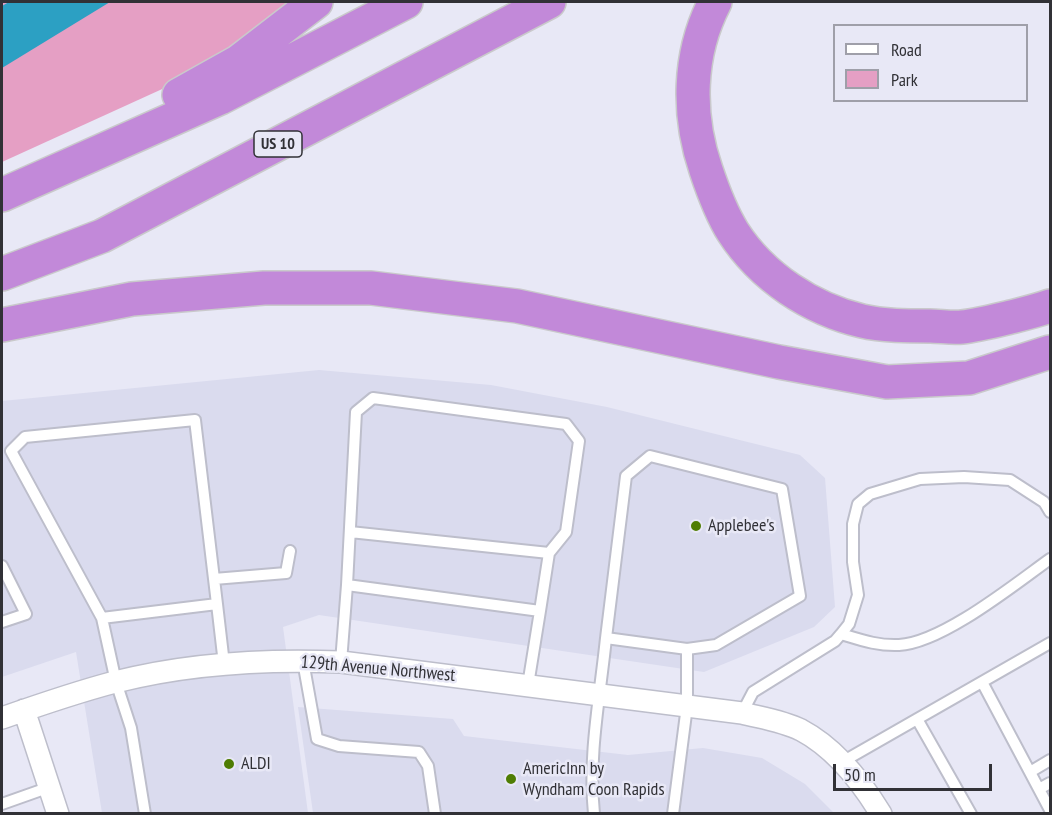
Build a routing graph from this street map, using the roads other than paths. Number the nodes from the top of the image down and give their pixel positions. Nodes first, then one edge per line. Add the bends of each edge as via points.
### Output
1 (316, 2) edge
2 (406, 2) edge
3 (549, 2) edge
4 (715, 2) edge
5 (2, 193) edge
6 (2, 274) edge
7 (1050, 306) edge
8 (2, 325) edge
9 (1050, 352) edge
10 (1050, 512) edge
11 (350, 532) junction
12 (290, 551) dead end
13 (549, 553) junction
14 (1050, 559) edge
15 (2, 566) edge
16 (214, 579) junction
17 (346, 585) junction
18 (217, 604) junction
19 (540, 611) junction
20 (102, 618) junction
21 (2, 622) edge
22 (841, 634) junction
23 (606, 638) junction
24 (1050, 643) edge
25 (687, 649) junction
26 (303, 661) junction
27 (342, 662) junction
28 (224, 664) junction
29 (116, 682) junction
30 (982, 682) junction
31 (528, 685) junction
32 (600, 696) junction
33 (687, 706) junction
34 (24, 710) junction
35 (742, 713) junction
36 (2, 718) edge
37 (917, 719) junction
38 (1050, 760) edge
39 (842, 762) junction
40 (1030, 772) junction
41 (1050, 783) edge
42 (50, 787) junction
43 (1039, 789) junction
44 (2, 804) edge
45 (1050, 810) edge
46 (58, 813) edge
47 (145, 813) edge
48 (435, 813) edge
49 (594, 813) edge
50 (673, 813) edge
51 (881, 813) edge
52 (971, 813) edge

1 - 5 highway via 238,62
2 - 5 highway via 220,98
3 - 6 highway, US 10 via 102,236
4 - 7 highway via 693,74 692,108 701,154 716,199 733,232 769,273 826,309 863,321 962,327
8 - 9 highway via 132,299 264,288 371,288 517,306 887,382 969,378
10 - 22 lane via 1044,502 1010,480 920,479 870,494 858,504 853,524 858,595 849,624
11 - 13 lane
11 - 13 lane via 356,412 373,398 566,424 579,441 566,532
11 - 17 lane
12 - 16 lane via 286,573
13 - 19 lane
14 - 22 lane via 972,615 919,642 873,644
15 - 21 lane via 26,614
16 - 18 lane
16 - 20 lane via 195,420 25,437 11,451
17 - 19 lane
17 - 27 lane
18 - 20 lane
18 - 28 lane
19 - 31 lane
20 - 29 lane
22 - 35 lane via 753,692
23 - 25 lane
23 - 25 lane via 626,476 650,456 782,489 800,596 716,645
23 - 32 lane
24 - 30 lane
25 - 33 lane
26 - 27 street, 129th Avenue Northwest
26 - 28 street, 129th Avenue Northwest
26 - 48 lane via 317,739 339,746 419,752 428,766
27 - 31 street, 129th Avenue Northwest
28 - 29 street, 129th Avenue Northwest
29 - 34 street, 129th Avenue Northwest
29 - 47 lane via 130,728
30 - 37 lane
30 - 40 lane
31 - 32 street, 129th Avenue Northwest
32 - 33 street, 129th Avenue Northwest
32 - 49 lane via 590,783
33 - 35 street, 129th Avenue Northwest
33 - 50 lane
34 - 36 street, 129th Avenue Northwest
34 - 42 street
35 - 39 street, 129th Avenue Northwest via 799,729
37 - 39 lane
37 - 52 lane
38 - 40 lane
39 - 51 street, 129th Avenue Northwest
40 - 43 lane
41 - 43 lane
42 - 44 lane
42 - 46 street
43 - 45 lane

